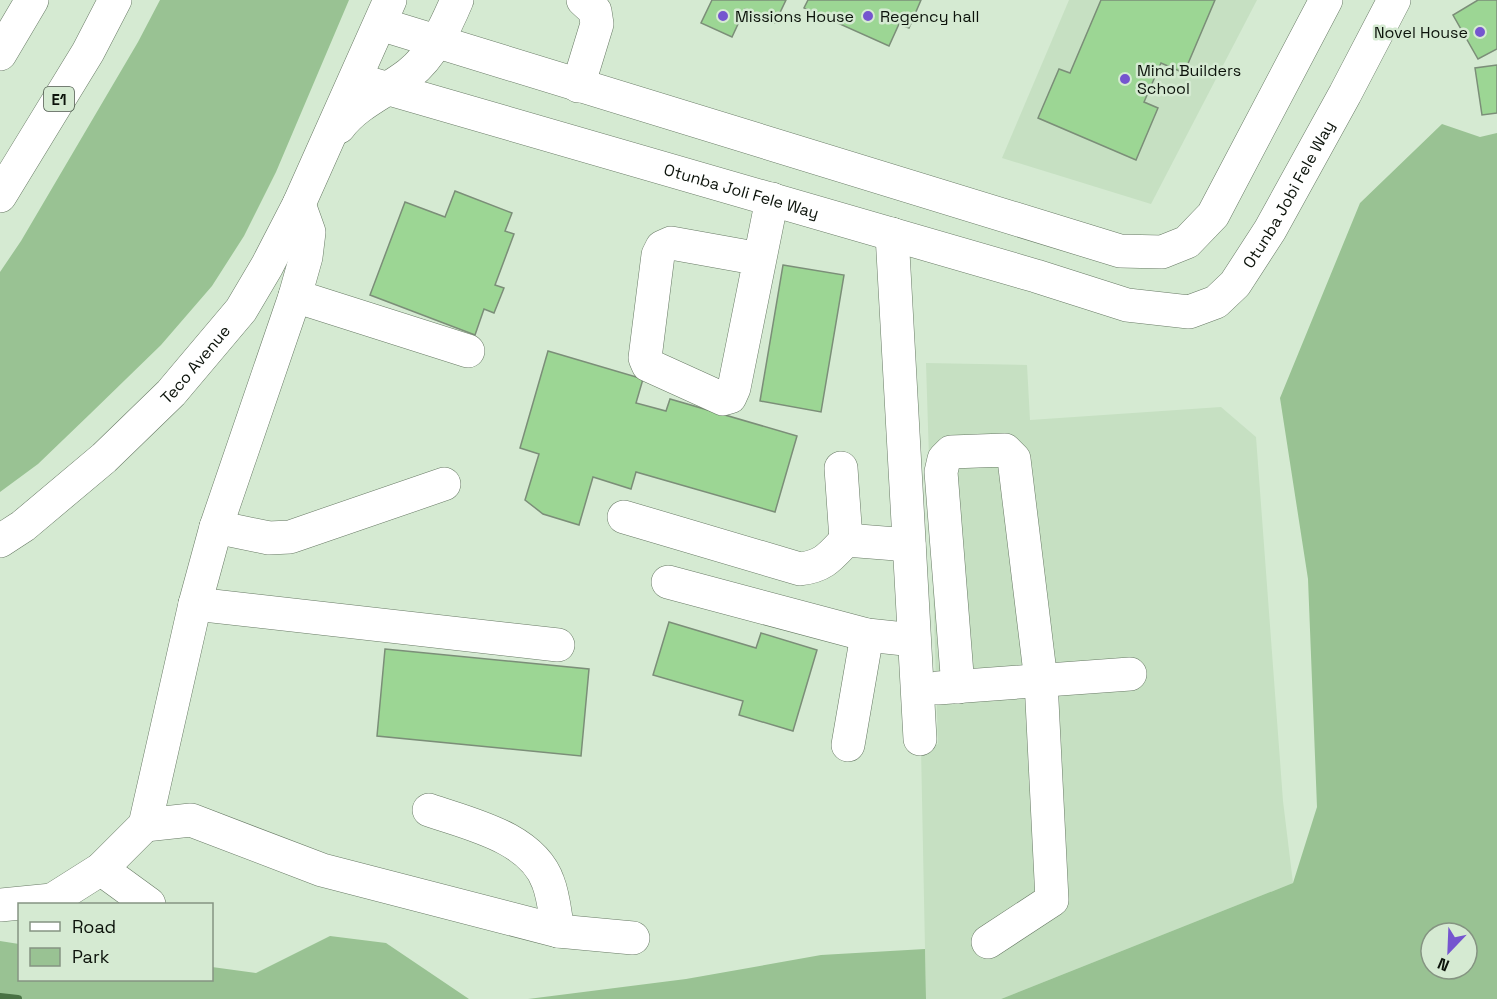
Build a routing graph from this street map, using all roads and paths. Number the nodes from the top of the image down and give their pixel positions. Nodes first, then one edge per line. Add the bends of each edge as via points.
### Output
1 (32, 0) edge
2 (115, 0) edge
3 (457, 0) edge
4 (583, 0) edge
5 (1326, 0) edge
6 (1394, 0) edge
7 (385, 12) edge
8 (436, 42) junction
9 (0, 54) edge
10 (355, 79) junction
11 (578, 86) junction
12 (387, 88) junction
13 (328, 140) junction
14 (762, 142) junction
15 (0, 196) edge
16 (762, 196) junction
17 (299, 204) junction
18 (892, 234) junction
19 (760, 259) junction
20 (295, 296) junction
21 (1127, 305) joint
22 (468, 351) dead end
23 (841, 468) dead end
24 (444, 484) dead end
25 (624, 517) dead end
26 (216, 527) junction
27 (0, 540) edge
28 (846, 540) junction
29 (909, 545) junction
30 (668, 582) dead end
31 (195, 604) junction
32 (867, 635) junction
33 (914, 640) junction
34 (558, 645) dead end
35 (1130, 674) dead end
36 (1041, 681) junction
37 (958, 687) junction
38 (917, 690) junction
39 (920, 739) dead end
40 (848, 745) dead end
41 (429, 810) dead end
42 (145, 825) junction
43 (101, 869) junction
44 (18, 903) edge
45 (21, 903) edge
46 (148, 903) edge
47 (0, 905) edge
48 (558, 932) junction
49 (633, 938) dead end
50 (988, 942) dead end

1 - 9 main road
2 - 15 main road, E1 via 88,52
3 - 8 main road
4 - 11 main road via 595,11 597,24
5 - 14 main road via 1213,214 1187,242 1162,252 1120,251
6 - 21 main road, Otunba Jobi Fele Way via 1270,230 1235,284 1216,302 1189,312
7 - 8 main road
7 - 10 main road, Teco Avenue
8 - 11 main road
8 - 12 main road via 410,73
10 - 12 main road, Otunba Joli Fele Way
10 - 13 main road, Teco Avenue
11 - 14 main road
12 - 13 main road via 362,104
12 - 16 main road, Otunba Joli Fele Way
13 - 17 main road, Teco Avenue
14 - 16 main road
16 - 18 main road, Otunba Joli Fele Way
16 - 19 main road
17 - 20 main road via 309,232
17 - 27 main road, Teco Avenue via 241,310 171,393 95,465 23,526
18 - 21 main road, Otunba Joli Fele Way
18 - 29 main road
19 - 19 main road via 670,243 662,246 645,358 648,365 723,399 730,397
20 - 22 main road
20 - 26 main road
23 - 28 main road
24 - 26 main road via 290,537 268,538
25 - 28 main road via 800,569 825,561
26 - 31 main road
28 - 29 main road
29 - 33 main road
30 - 32 main road
31 - 34 main road
31 - 42 main road
32 - 33 main road
32 - 40 main road
33 - 38 main road
35 - 36 main road
36 - 37 main road
36 - 37 main road via 1014,459 1005,450 951,453 944,459 941,472
36 - 50 main road via 1052,900
37 - 38 main road
38 - 39 main road
41 - 48 main road via 502,834 531,856 548,880
42 - 43 main road
42 - 48 main road via 191,820 322,870
43 - 45 main road via 52,900
43 - 46 main road
44 - 47 main road
48 - 49 main road

